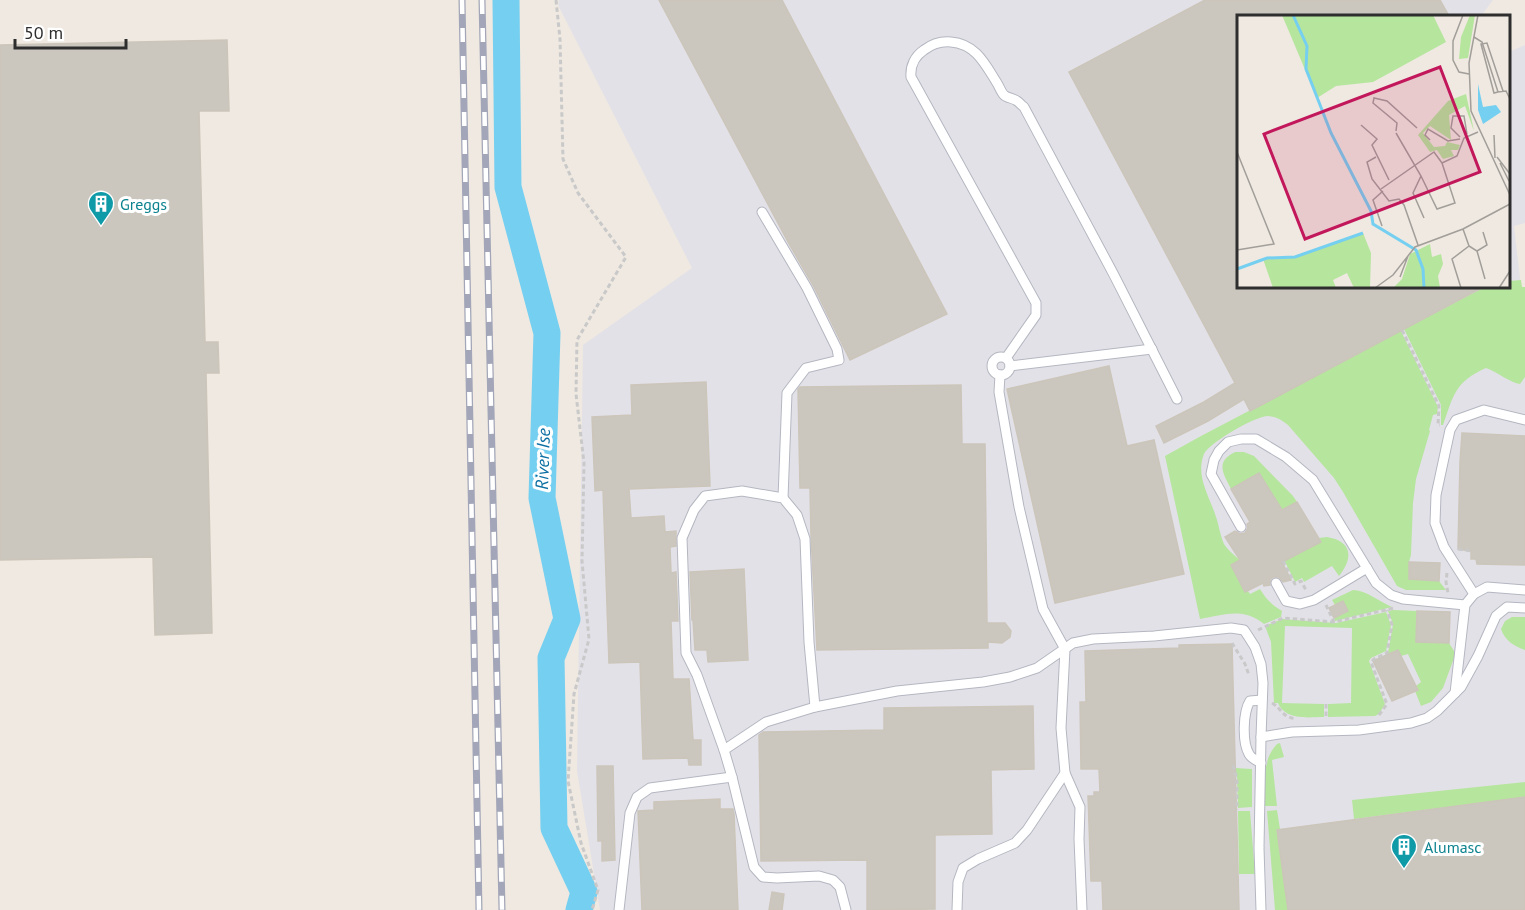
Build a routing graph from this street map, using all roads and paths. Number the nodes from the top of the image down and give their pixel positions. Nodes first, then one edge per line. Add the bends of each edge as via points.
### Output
1 (556, 0) edge
2 (762, 212) dead end
3 (1402, 330) dead end
4 (1152, 349) junction
5 (1008, 362) junction
6 (1000, 375) junction
7 (1177, 399) dead end
8 (1525, 420) edge
9 (1451, 429) junction
10 (783, 498) junction
11 (1242, 527) dead end
12 (1283, 561) dead end
13 (1367, 568) junction
14 (1276, 583) dead end
15 (1525, 590) edge
16 (1474, 594) junction
17 (1322, 596) junction
18 (1312, 600) junction
19 (1466, 604) junction
20 (1404, 608) dead end
21 (1525, 608) edge
22 (1387, 609) junction
23 (1283, 618) dead end
24 (1334, 622) junction
25 (1065, 649) junction
26 (1455, 693) junction
27 (1262, 700) junction
28 (1326, 704) dead end
29 (1277, 706) dead end
30 (815, 707) junction
31 (1377, 717) dead end
32 (1335, 718) dead end
33 (1305, 719) dead end
34 (1261, 737) junction
35 (724, 750) junction
36 (1261, 763) junction
37 (1233, 765) dead end
38 (1065, 773) junction
39 (732, 777) junction
40 (1237, 810) dead end
41 (592, 910) edge
42 (619, 910) edge
43 (846, 910) edge
44 (957, 910) edge
45 (1082, 910) edge
46 (1261, 910) edge

1 - 41 path via 563,159 578,193 626,257 577,340 576,394 584,463 582,561 589,639 574,694 568,781 581,843 598,890
2 - 10 lane via 807,288 839,360 806,368 787,393
3 - 9 path via 1439,405 1438,425
4 - 5 lane
4 - 5 lane via 1024,107 1005,96 974,50 946,41 929,46 915,58 911,77 1036,303 1036,315
4 - 7 lane
5 - 6 lane via 1006,374
5 - 6 lane via 997,357 993,361 993,370
6 - 25 lane via 999,392 1019,507 1043,609
8 - 9 lane via 1484,410 1456,420
9 - 16 lane via 1436,495 1435,523 1444,547
10 - 30 lane via 797,516 805,539
10 - 35 lane via 742,491 705,496 682,538 686,653
11 - 13 lane via 1211,474 1214,460 1228,442 1256,439 1313,480
12 - 18 path via 1295,584 1301,581
13 - 17 lane
13 - 19 lane via 1376,583 1391,595
14 - 18 lane via 1286,601 1300,604
15 - 16 lane via 1487,587
16 - 19 lane
17 - 18 lane
17 - 24 path
19 - 26 lane
20 - 22 path
21 - 26 lane via 1508,607 1496,616
22 - 24 path
22 - 31 path via 1392,625 1387,652 1371,662 1387,704
23 - 24 path
25 - 27 lane via 1093,639 1231,627 1244,630 1261,664
25 - 30 lane via 1037,668 1010,677 897,691
25 - 38 lane via 1061,728
26 - 34 lane via 1432,714 1411,723
27 - 34 lane
27 - 36 lane via 1250,701 1244,721 1249,754
28 - 32 path via 1326,719
29 - 33 path via 1285,716
30 - 35 lane via 766,722
34 - 36 lane
35 - 39 lane
36 - 46 lane
37 - 40 path
38 - 44 lane via 1015,843 963,868
38 - 45 lane via 1080,807
39 - 42 lane via 650,788 637,796 630,813
39 - 43 lane via 754,867 763,877 819,876 833,880 840,887

